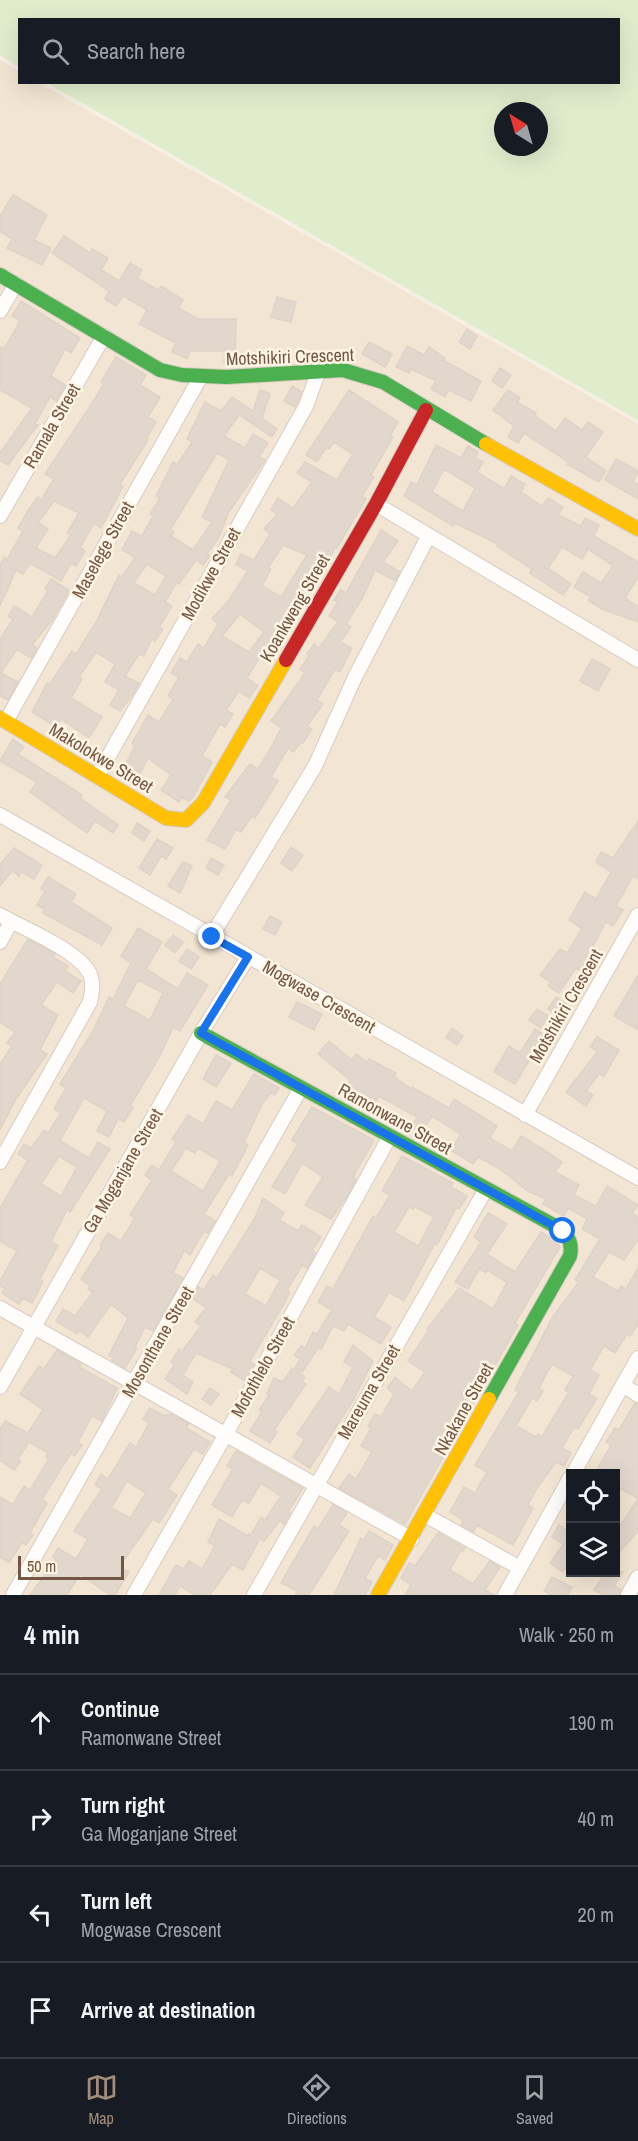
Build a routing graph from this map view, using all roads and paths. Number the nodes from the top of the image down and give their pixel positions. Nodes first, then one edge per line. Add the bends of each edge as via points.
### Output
1 (0, 275) edge
2 (16, 284) junction
3 (0, 311) edge
4 (104, 336) junction
5 (319, 370) junction
6 (200, 378) junction
7 (426, 410) junction
8 (375, 504) junction
9 (0, 516) edge
10 (638, 529) edge
11 (428, 537) junction
12 (638, 660) edge
13 (3, 720) edge
14 (98, 775) junction
15 (0, 815) edge
16 (186, 820) joint
17 (638, 915) edge
18 (6, 918) edge
19 (212, 937) junction
20 (0, 942) edge
21 (248, 957) junction
22 (201, 1033) junction
23 (301, 1088) junction
24 (525, 1115) junction
25 (390, 1136) junction
26 (0, 1162) edge
27 (638, 1178) edge
28 (486, 1189) junction
29 (570, 1238) joint
30 (0, 1308) edge
31 (34, 1327) junction
32 (638, 1358) edge
33 (134, 1384) junction
34 (623, 1385) junction
35 (0, 1387) edge
36 (638, 1395) edge
37 (226, 1434) junction
38 (575, 1469) edge
39 (566, 1485) edge
40 (315, 1486) junction
41 (425, 1515) junction
42 (412, 1539) junction
43 (520, 1568) junction
44 (638, 1577) edge
45 (13, 1595) edge
46 (134, 1595) edge
47 (254, 1595) edge
48 (378, 1595) edge
49 (505, 1595) edge
50 (628, 1595) edge

1 - 2 street, Motshikiri Crescent
2 - 3 street
2 - 4 street, Motshikiri Crescent
4 - 6 street, Motshikiri Crescent via 160,370
4 - 9 street, Ramala Street
5 - 6 street, Motshikiri Crescent
5 - 7 street, Motshikiri Crescent via 363,372 384,380
5 - 14 street, Modikwe Street via 306,406
6 - 13 street, Maselege Street
7 - 8 street, Koankweng Street
7 - 10 street, Motshikiri Crescent
8 - 11 street
8 - 16 street, Koankweng Street via 203,803
11 - 12 street
11 - 19 street via 355,677 315,766
13 - 14 street, Makolokwe Street
14 - 16 street, Makolokwe Street via 166,818
15 - 19 street, Mogwase Crescent
17 - 24 street, Motshikiri Crescent
18 - 20 street
18 - 26 street via 75,957 90,974 93,985 90,1002
19 - 21 street, Mogwase Crescent
21 - 22 street, Ga Moganjane Street
21 - 24 street, Mogwase Crescent
22 - 23 street, Ramonwane Street
22 - 31 street, Ga Moganjane Street
23 - 25 street, Ramonwane Street
23 - 33 street, Mosonthane Street
24 - 27 street, Mogwase Crescent
25 - 28 street, Ramonwane Street
25 - 37 street, Mofothlelo Street
28 - 29 street, Ramonwane Street
28 - 40 street, Mareuma Street
29 - 41 street, Nkakane Street via 570,1256
30 - 31 street
31 - 33 street
31 - 35 street, Ga Moganjane Street
32 - 34 street
33 - 37 street
33 - 45 street, Mosonthane Street
34 - 36 street
34 - 38 street
37 - 40 street
37 - 46 street, Mofothlelo Street
39 - 43 street
40 - 42 street
40 - 47 street, Mareuma Street
41 - 42 street, Nkakane Street
41 - 43 street
42 - 48 street, Nkakane Street
43 - 49 street
44 - 50 street

